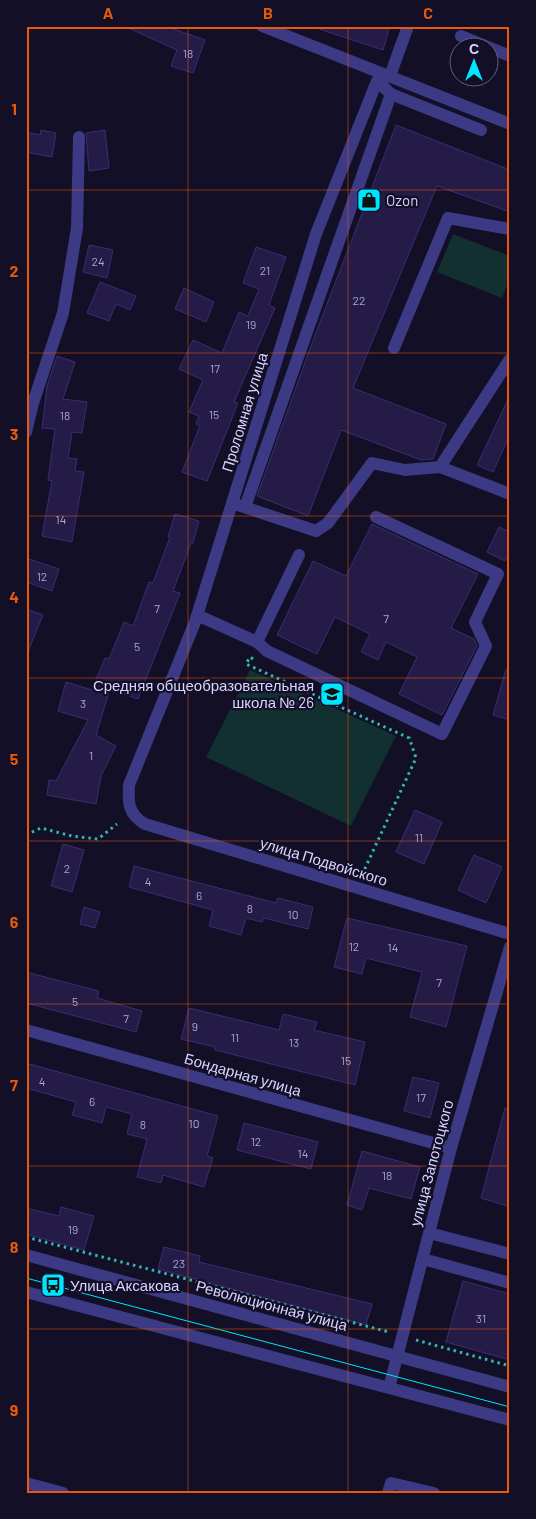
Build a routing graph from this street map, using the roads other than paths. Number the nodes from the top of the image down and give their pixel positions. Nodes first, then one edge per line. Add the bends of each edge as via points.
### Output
1 (262, 26) edge
2 (408, 26) edge
3 (461, 36) dead end
4 (510, 56) edge
5 (390, 76) junction
6 (377, 81) junction
7 (391, 94) junction
8 (510, 124) edge
9 (481, 130) dead end
10 (79, 137) dead end
11 (510, 229) edge
12 (394, 348) dead end
13 (510, 359) edge
14 (504, 377) edge
15 (26, 432) edge
16 (440, 467) junction
17 (510, 494) edge
18 (239, 505) junction
19 (376, 517) dead end
20 (299, 555) dead end
21 (197, 615) junction
22 (257, 642) junction
23 (132, 815) joint
24 (510, 934) edge
25 (510, 947) edge
26 (26, 1030) edge
27 (451, 1148) junction
28 (429, 1233) junction
29 (26, 1254) edge
30 (510, 1254) edge
31 (423, 1259) junction
32 (510, 1283) edge
33 (26, 1292) edge
34 (398, 1356) junction
35 (510, 1387) edge
36 (389, 1388) junction
37 (510, 1420) edge
38 (26, 1483) edge
39 (63, 1493) edge
40 (388, 1493) edge
41 (434, 1493) edge

1 - 5 street
2 - 5 street
3 - 4 street
5 - 6 street
5 - 8 street
6 - 7 street
6 - 18 street, Проломная улица via 316,234
7 - 9 street
7 - 18 street
10 - 15 street via 77,228 63,313
11 - 12 street via 448,218
13 - 14 street
14 - 16 street
16 - 17 street
16 - 18 street via 405,470 372,463 328,523 316,531
18 - 21 street, Проломная улица
19 - 22 street via 498,574 475,622 486,646 442,734 267,651
20 - 22 street
21 - 22 street
21 - 23 street, Проломная улица via 129,785 128,806
23 - 24 street, улица Подвойского via 145,824
25 - 27 street, улица Запотоцкого
26 - 27 street, Бондарная улица
27 - 28 street, улица Запотоцкого
28 - 30 street
28 - 31 street, улица Запотоцкого
29 - 34 street, Революционная улица
31 - 32 street
31 - 34 street, улица Запотоцкого
33 - 36 street
34 - 35 street, Революционная улица
34 - 36 street, улица Запотоцкого
36 - 37 street
38 - 39 street
40 - 41 street via 391,1483

